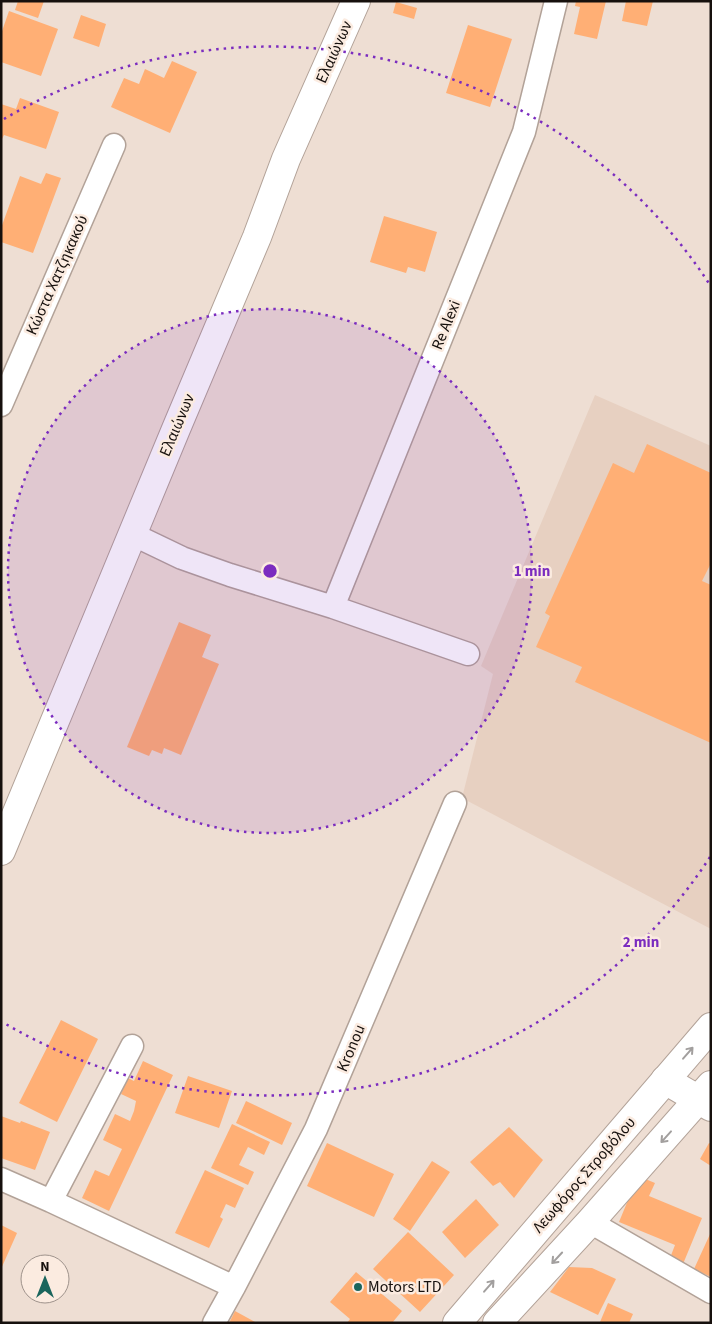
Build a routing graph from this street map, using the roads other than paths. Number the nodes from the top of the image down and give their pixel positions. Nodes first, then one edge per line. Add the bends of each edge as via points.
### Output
1 (356, 1) edge
2 (556, 1) edge
3 (114, 145) dead end
4 (4, 390) edge
5 (132, 534) junction
6 (333, 607) junction
7 (468, 654) dead end
8 (455, 803) dead end
9 (1, 851) edge
10 (711, 1027) edge
11 (132, 1046) dead end
12 (665, 1080) junction
13 (706, 1097) edge
14 (1, 1179) edge
15 (51, 1201) junction
16 (590, 1222) junction
17 (234, 1287) junction
18 (711, 1292) edge
19 (214, 1323) edge
20 (457, 1323) edge
21 (497, 1323) edge

1 - 5 main road, Ελαιώνων via 286,159 257,237
2 - 6 street, Re Alexi via 524,132
3 - 4 street, Κώστα Χατζηκακού
5 - 6 street via 182,558
5 - 9 main road, Ελαιώνων
6 - 7 street
8 - 17 street, Kronou via 316,1129
12 -> 10 main road, Λεωφόρος Στροβόλου
11 - 15 street
12 - 13 main road
20 -> 12 main road, Λεωφόρος Στροβόλου
13 -> 16 main road
14 - 15 street
15 - 17 street
16 - 18 street
16 -> 21 main road
17 - 19 street, Kronou

